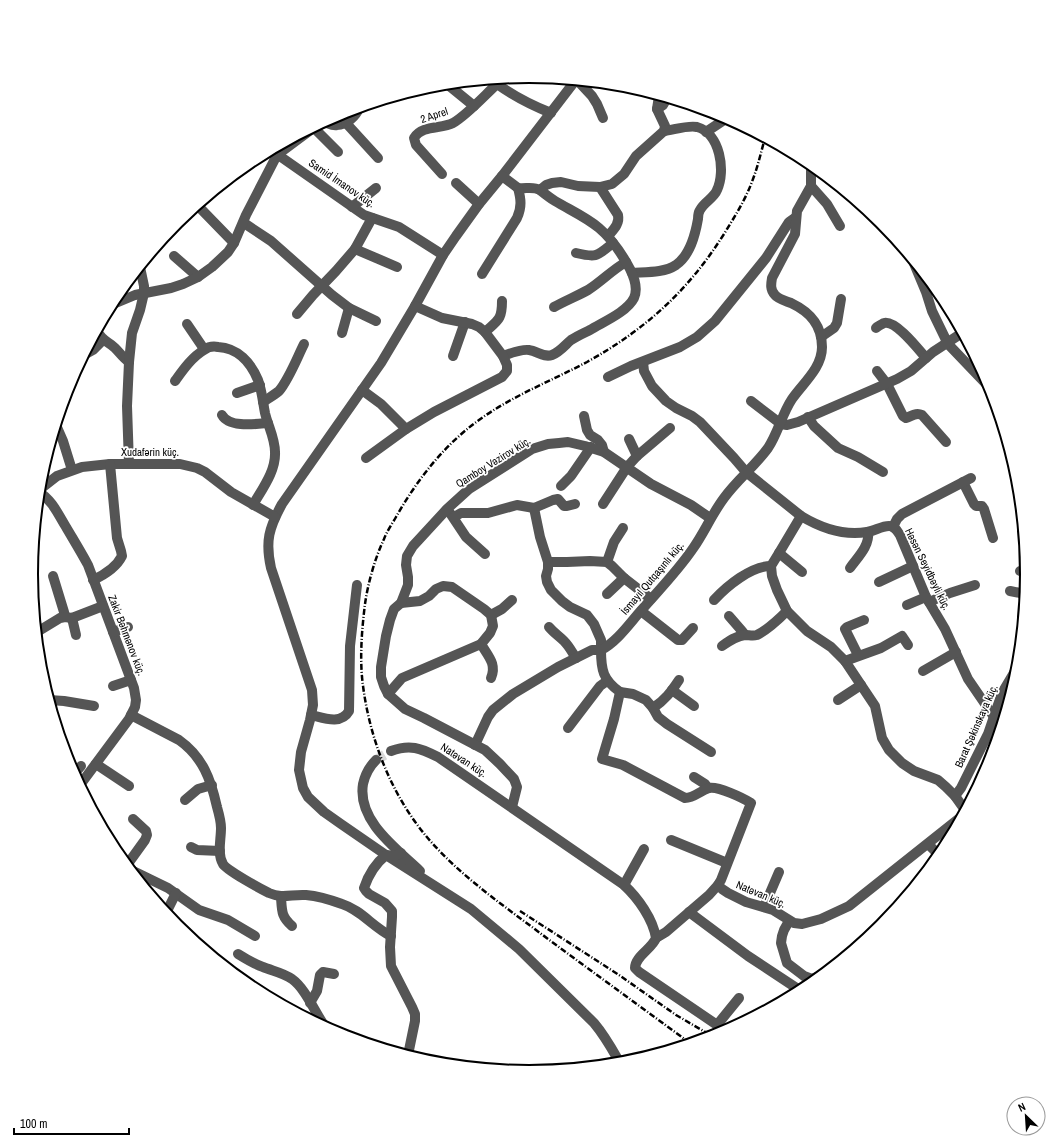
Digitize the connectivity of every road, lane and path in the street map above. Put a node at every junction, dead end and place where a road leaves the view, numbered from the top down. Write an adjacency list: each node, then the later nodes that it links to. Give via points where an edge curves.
1 (495, 84): 8 (street, 2 Aprel)
2 (501, 84): 10 (street, 2 Aprel, via 509,93)
3 (574, 85): 10 (street)
4 (582, 86): 12 (street, via 592,96)
5 (453, 89): 8 (street)
6 (658, 101): 9 (street)
7 (664, 102): 9 (street)
8 (474, 106): 24 (street, 2 Aprel, via 453,123 420,132 414,138 416,145)
9 (657, 109): 17 (street, via 665,126)
10 (551, 113): 25 (street)
11 (354, 115): 14 (street)
12 (603, 118)
13 (721, 122): 18 (street)
14 (346, 123): 15 (street); 22 (street)
15 (331, 125)
16 (319, 131): 19 (street)
17 (664, 131): 18 (street, via 690,126); 30 (street, via 636,156 619,179)
18 (706, 132): 48 (street, via 719,154 722,165 720,178 717,191 698,212 686,256 665,270)
19 (338, 152)
20 (276, 154): 33 (street, Samid İmanov küç.)
21 (272, 156): 37 (street)
22 (378, 158)
23 (811, 172): 27 (street)
24 (442, 174)
25 (502, 176): 29 (street); 32 (street)
26 (456, 183): 32 (street)
27 (811, 186): 35 (street); 38 (street, via 827,204)
28 (376, 188): 33 (street)
29 (518, 188): 31 (street, via 530,187); 49 (street, via 521,202 517,218)
30 (600, 188): 31 (street, via 561,182 546,185); 39 (street, via 619,220)
31 (540, 190): 39 (street, via 598,227)
32 (480, 204): 43 (street)
33 (352, 207): 36 (street, Samid İmanov küç.)
34 (201, 209): 40 (street)
35 (796, 217): 69 (street, via 795,234 772,278 771,289 775,295 802,308 820,331); 79 (street, via 789,222 766,258 706,331 680,347)
36 (372, 218): 41 (street); 43 (street, Samid İmanov küç., via 399,227)
37 (244, 223): 40 (street); 52 (street, via 271,241)
38 (840, 226)
39 (610, 240): 42 (street, via 600,254 589,256); 45 (street)
40 (234, 243): 51 (street, via 223,257)
41 (355, 249): 46 (street); 52 (street)
42 (576, 253)
43 (443, 255): 57 (street)
44 (174, 256): 51 (street)
45 (626, 262): 48 (street); 58 (street, via 588,290)
46 (397, 266)
47 (141, 272): 53 (street)
48 (632, 273): 76 (street, via 636,290 628,305 573,339 558,352 547,356 533,350 521,350)
49 (482, 274)
50 (919, 275): 72 (street, via 934,316)
51 (198, 277): 53 (street, via 171,288)
52 (322, 286): 59 (street); 60 (street)
53 (144, 293): 55 (street); 78 (street, via 132,333)
54 (841, 299): 69 (street, via 837,323)
55 (122, 300)
56 (502, 301): 65 (street, via 500,318)
57 (415, 306): 62 (street, via 442,318); 86 (street)
58 (554, 307)
59 (349, 308): 61 (street); 66 (street)
60 (297, 314)
61 (376, 321)
62 (465, 322): 65 (street); 75 (street)
63 (187, 324): 73 (street)
64 (876, 328): 77 (street, via 889,323 904,332)
65 (485, 332): 76 (street)
66 (342, 333)
67 (100, 336): 70 (street)
68 (958, 336): 72 (street)
69 (821, 337): 94 (street, İsmayıl Qutqaşınlı küç., via 819,361 790,402)
70 (103, 340): 74 (street); 78 (street)
71 (304, 344): 89 (street, via 279,391)
72 (948, 344): 77 (street); 81 (street)
73 (204, 349): 83 (street); 85 (street, via 212,346 233,350 248,363)
74 (92, 350)
75 (453, 356)
76 (503, 356): 96 (street, via 508,365 502,377)
77 (926, 358): 84 (street, via 911,371)
78 (129, 362): 105 (street)
79 (643, 362): 82 (street); 108 (street, Həsən Seyidbəyli küç., via 644,371 652,386 666,401 700,422)
80 (877, 371): 84 (street)
81 (978, 375)
82 (608, 377)
83 (175, 382)
84 (887, 384): 92 (street); 99 (street, via 903,416 906,418 916,414 922,415)
85 (260, 385): 87 (street); 89 (street)
86 (362, 390): 96 (street, via 381,404); 119 (street)
87 (237, 393)
88 (751, 401): 94 (street)
89 (263, 402): 93 (street)
90 (222, 415): 93 (street, via 227,421 236,423)
91 (584, 416): 101 (street, via 587,430 602,445)
92 (808, 417): 94 (street, via 787,425); 109 (street, via 838,448)
93 (268, 423): 115 (street, via 276,452 274,463)
94 (781, 424): 108 (street, İsmayıl Qutqaşınlı küç., via 769,446)
95 (670, 428): 102 (street)
96 (406, 429): 103 (street)
97 (59, 432): 107 (street)
98 (629, 439): 102 (street)
99 (946, 442)
100 (591, 448): 101 (street, Qamboy Vəzirov küç.); 111 (street); 117 (street, Qamboy Vəzirov küç., via 568,442 532,449 469,489)
101 (604, 452): 106 (street, Qamboy Vəzirov küç.)
102 (638, 456): 106 (street)
103 (366, 458)
104 (110, 464): 105 (street, Xudafərin küç.); 107 (street, Xudafərin küç.); 135 (street, via 116,531 122,556 115,566)
105 (129, 464): 115 (street, Xudafərin küç., via 190,465 205,472)
106 (627, 467): 114 (street); 120 (street, Qamboy Vəzirov küç.)
107 (72, 470): 110 (street, Xudafərin küç., via 57,476)
108 (746, 472): 118 (street, Həsən Seyidbəyli küç.); 120 (street, İsmayıl Qutqaşınlı küç.)
109 (883, 472)
110 (46, 485)
111 (561, 486)
112 (44, 496): 135 (street, Zakir Bəhmənov küç., via 60,516 83,555)
113 (575, 504): 116 (street, via 564,506 558,499)
114 (603, 504)
115 (253, 505): 119 (street, Xudafərin küç.)
116 (534, 508): 117 (street, via 517,505 488,513); 127 (street)
117 (450, 513): 126 (street, via 466,537); 146 (street, Qamboy Vəzirov küç., via 413,546 407,556 408,585)
118 (801, 516): 123 (street, Həsən Seyidbəyli küç., via 836,531); 125 (street)
119 (275, 517): 187 (street, via 269,535 268,554 310,684 313,705)
120 (710, 518): 142 (street, İsmayıl Qutqaşınlı küç., via 694,547)
121 (893, 527): 123 (street, Həsən Seyidbəyli küç.); 124 (street, via 902,514 967,480 974,504 984,509); 130 (street, Həsən Seyidbəyli küç., via 900,535)
122 (623, 528): 128 (street, via 614,542)
123 (868, 532): 131 (street, via 869,537 865,546)
124 (993, 538)
125 (779, 553): 129 (street); 132 (street)
126 (485, 554)
127 (548, 562): 128 (street); 165 (street, via 546,576 551,590 570,607 587,615 601,640)
128 (607, 562): 134 (street)
129 (772, 566): 145 (street, via 761,567 746,574 723,590); 150 (street, via 772,576)
130 (913, 566): 136 (street); 143 (street, Həsən Seyidbəyli küç.)
131 (850, 568)
132 (802, 572)
133 (53, 576): 153 (street, via 64,612)
134 (624, 578): 141 (street); 142 (street)
135 (93, 580): 148 (street, Zakir Bəhmənov küç.)
136 (879, 582)
137 (357, 585): 187 (street, via 350,646 349,711 338,720)
138 (975, 585): 143 (street)
139 (1010, 591): 140 (street)
140 (1019, 593)
141 (607, 594)
142 (651, 599): 149 (street, İsmayıl Qutqaşınlı küç.)
143 (928, 599): 147 (street); 166 (street, Həsən Seyidbəyli küç.)
144 (512, 600): 151 (street)
145 (714, 600)
146 (400, 603): 151 (street, via 420,601 436,589 443,586 452,587); 180 (street, Qamboy Vəzirov küç., via 394,609 390,620 381,667 381,677)
147 (907, 605)
148 (103, 606): 153 (street); 159 (street, Zakir Bəhmənov küç.)
149 (641, 611): 157 (street, via 678,640 682,640); 165 (street, İsmayıl Qutqaşınlı küç., via 608,646)
150 (787, 611): 161 (street, via 759,634); 169 (street, via 807,631 832,647)
151 (491, 615): 162 (street, via 493,626)
152 (729, 616): 161 (street)
153 (68, 617): 158 (street, via 53,621); 160 (street)
154 (864, 620): 167 (street, via 845,629)
155 (128, 627): 159 (street)
156 (549, 627): 168 (street, via 564,640)
157 (693, 628)
158 (41, 629)
159 (113, 632): 172 (street, Zakir Bəhmənov küç.)
160 (76, 635)
161 (745, 635): 164 (street, via 732,639)
162 (481, 644): 171 (street, via 493,664 494,672); 180 (street, via 402,678)
163 (908, 645): 167 (street, via 902,636)
164 (722, 646)
165 (601, 650): 168 (street, via 592,650); 174 (street, via 601,665)
166 (956, 652): 170 (street); 189 (street, Həsən Seyidbəyli küç., via 968,679)
167 (858, 656): 169 (street)
168 (576, 658): 192 (street, via 513,694 493,710)
169 (845, 661): 176 (street)
170 (923, 671)
171 (491, 678)
172 (131, 680): 177 (street); 186 (street, Zakir Bəhmənov küç., via 136,700)
173 (679, 680): 178 (street)
174 (607, 681): 179 (street); 191 (street, via 600,686)
175 (1007, 684): 188 (street, Barat Şəkinskaya küç., via 1002,693)
176 (861, 685): 182 (street); 204 (street, via 875,706 882,738 889,750 914,771 938,780)
177 (113, 686)
178 (672, 690): 184 (street); 185 (street)
179 (620, 692): 185 (street, via 646,700); 203 (street, via 602,759 623,765 685,798)
180 (388, 694): 192 (street, Qamboy Vəzirov küç., via 405,709)
181 (55, 700): 183 (street)
182 (838, 700)
183 (94, 706)
184 (694, 706)
185 (653, 708): 194 (street, via 658,717 667,724)
186 (131, 715): 196 (street, Zakir Bəhmənov küç.); 201 (street, via 186,745 204,767)
187 (311, 715): 217 (street, via 300,760 299,770 303,788 324,812)
188 (999, 716)
189 (998, 720)
190 (997, 721): 204 (street, Barat Şəkinskaya küç.)
191 (568, 728)
192 (475, 745): 207 (street, Qamboy Vəzirov küç., via 485,750 514,779 517,788)
193 (391, 752): 207 (street, Natəvan küç., via 406,747 426,750)
194 (712, 752)
195 (376, 760): 216 (street, via 365,776 363,801 371,820)
196 (96, 764): 200 (street, Zakir Bəhmənov küç.); 202 (street)
197 (81, 766): 198 (street)
198 (78, 769)
199 (694, 777): 203 (street)
200 (84, 780)
201 (212, 785): 205 (street, via 198,789); 214 (street, via 221,827)
202 (129, 786)
203 (708, 788): 219 (street, via 716,788 751,803)
204 (955, 796): 206 (street)
205 (185, 800)
206 (962, 805)
207 (512, 807): 222 (street, Natəvan küç.)
208 (133, 819): 218 (street, via 147,835)
209 (951, 824): 211 (street, Natəvan küç.)
210 (671, 840): 219 (street)
211 (928, 844): 215 (street); 230 (street, Natəvan küç., via 849,906 821,919 802,924)
212 (190, 847): 214 (street, via 197,850)
213 (644, 849): 222 (street)
214 (220, 851): 226 (street, via 225,868)
215 (935, 851)
216 (401, 853): 217 (street, via 395,856); 224 (street)
217 (386, 855): 224 (street); 233 (street, via 376,866 364,888 392,911)
218 (130, 860)
219 (727, 863): 223 (street)
220 (779, 872): 227 (street)
221 (140, 875): 225 (street)
222 (624, 885): 234 (street, Natəvan küç., via 638,899)
223 (718, 885): 227 (street, Natəvan küç., via 722,890 746,902); 229 (street)
224 (434, 886): 245 (street, via 471,909 519,949 602,1033)
225 (176, 893): 228 (street); 232 (street, via 199,910 228,920)
226 (281, 897): 231 (street, via 285,920); 233 (street, via 313,896 342,904 359,912)
227 (764, 907): 230 (street, Natəvan küç., via 779,913)
228 (169, 908)
229 (689, 912): 234 (street); 238 (street)
230 (789, 921): 237 (street, via 781,943 788,964)
231 (292, 926)
232 (255, 936)
233 (391, 936): 244 (street, via 391,966 415,1014)
234 (656, 938): 242 (street, via 639,958 635,968)
235 (238, 954): 240 (street, via 292,979)
236 (334, 974): 240 (street, via 324,972 320,975 317,991)
237 (809, 977)
238 (794, 987)
239 (739, 998): 242 (street)
240 (310, 1003): 241 (street)
241 (319, 1018)
242 (717, 1025): 243 (street)
243 (720, 1027)
244 (409, 1050)
245 (617, 1057)

